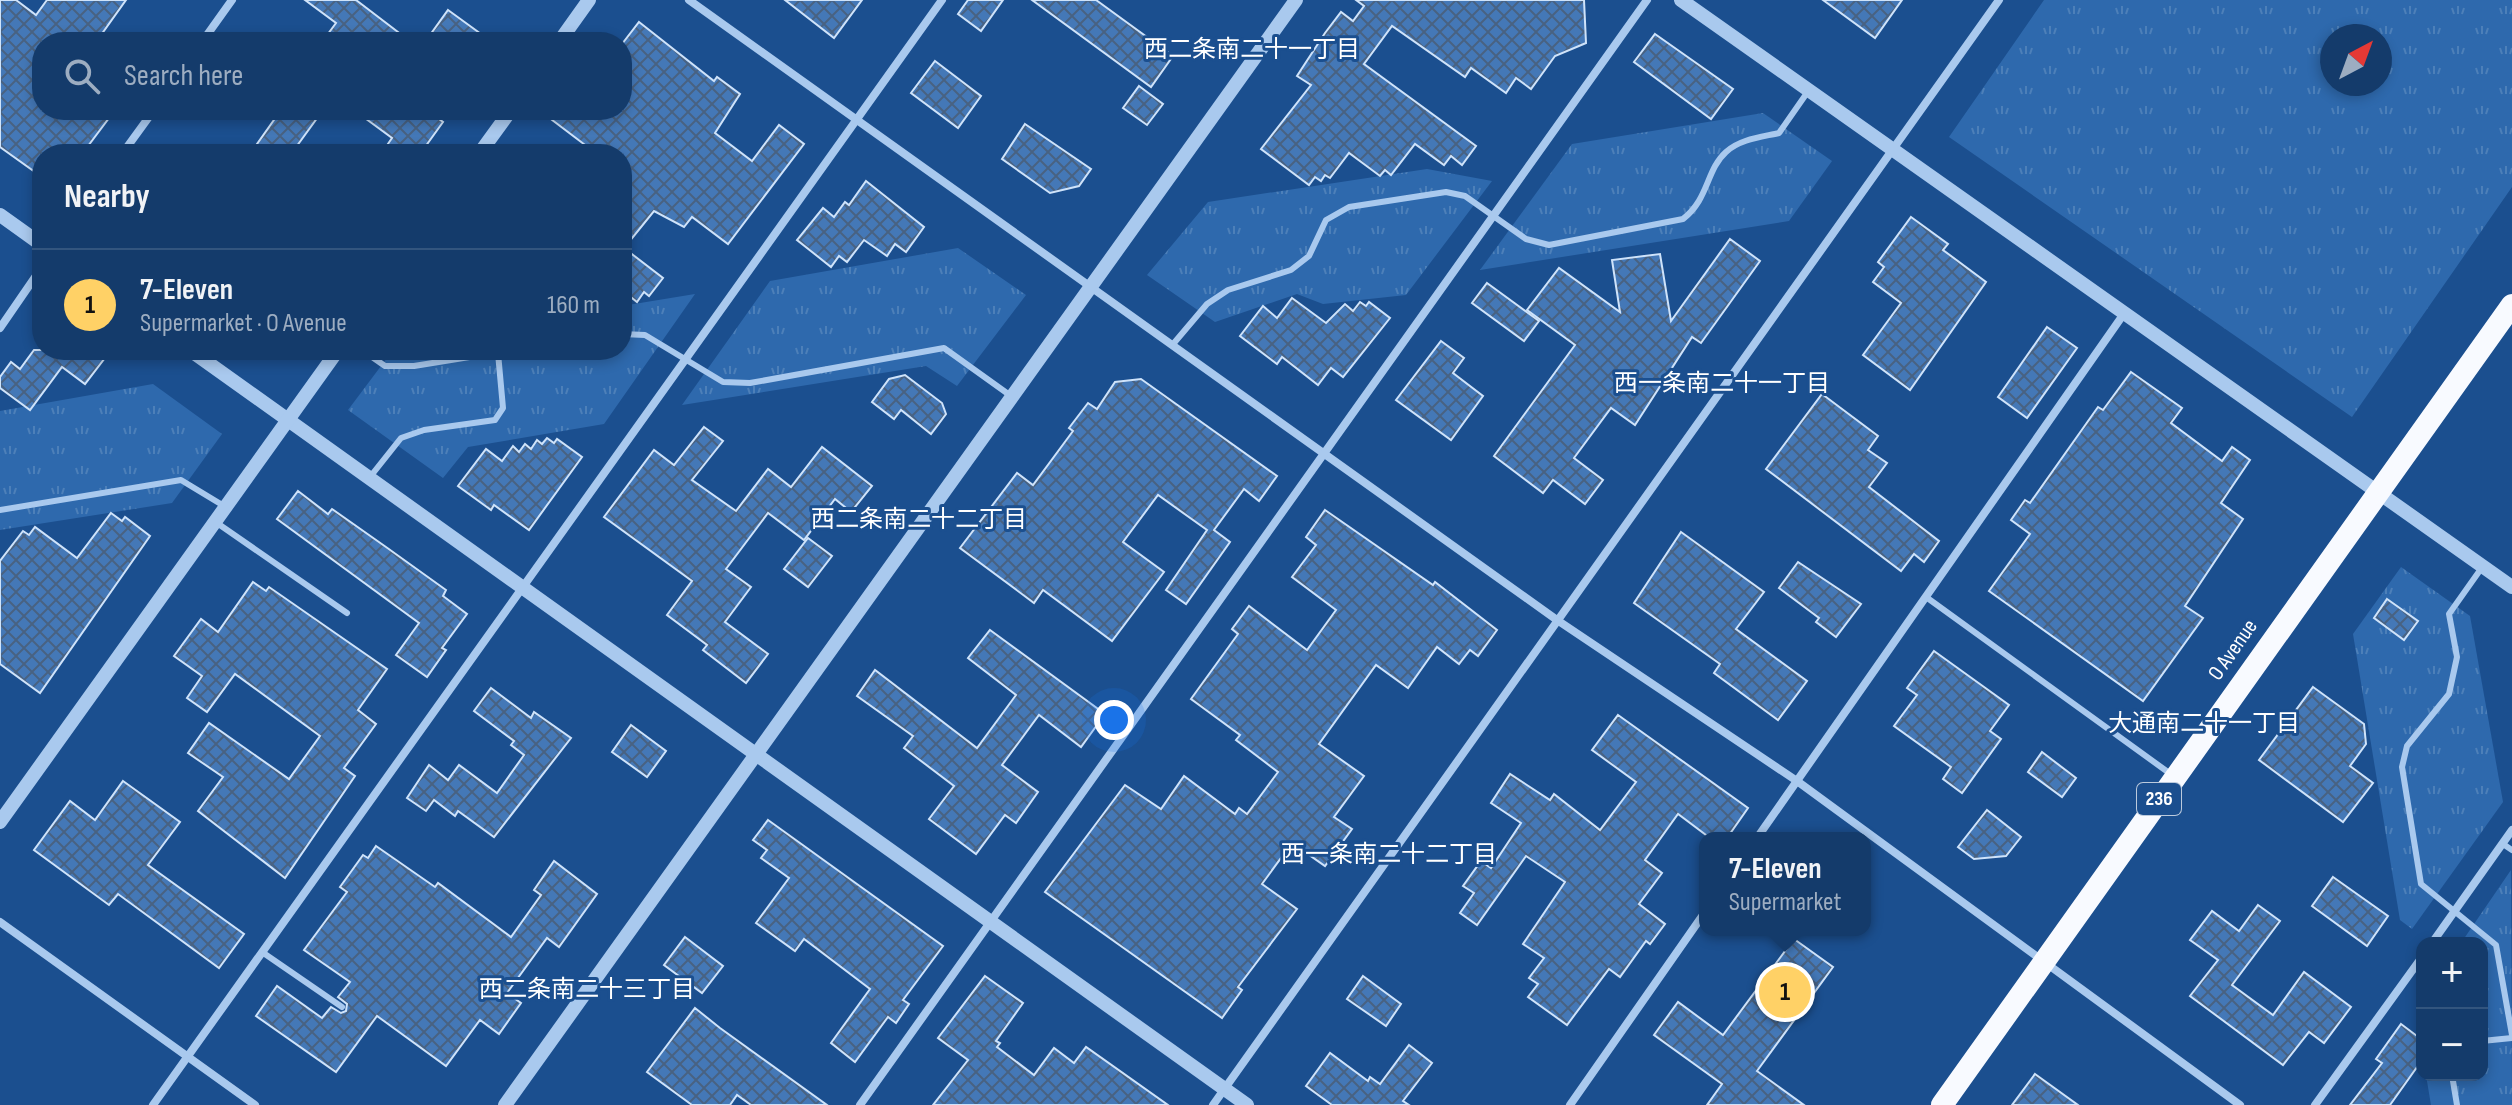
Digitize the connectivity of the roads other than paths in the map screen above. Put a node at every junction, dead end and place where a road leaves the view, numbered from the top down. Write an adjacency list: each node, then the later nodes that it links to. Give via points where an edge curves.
1 (232, 0): 9 (street)
2 (589, 0): 10 (street)
3 (689, 0): 14 (street)
4 (942, 0): 14 (street)
5 (1296, 0): 22 (street)
6 (1647, 0): 19 (street)
7 (1681, 0): 11 (street)
8 (1999, 0): 17 (street)
9 (209, 32)
10 (566, 32)
11 (1809, 90): 17 (street); 19 (lane, via 1779,133 1726,152 1699,207 1683,219 1549,245 1526,239)
12 (147, 120): 15 (street)
13 (504, 120): 16 (street)
14 (856, 121): 22 (street); 28 (street)
15 (129, 144)
16 (486, 144)
17 (1892, 150): 24 (street); 47 (street)
18 (0, 215): 20 (street)
19 (1491, 215): 27 (lane, via 1465,196 1446,192 1349,207 1326,220 1309,256 1291,270 1228,290 1207,304); 36 (street)
20 (32, 238)
21 (32, 282): 25 (street)
22 (1090, 286): 27 (street); 34 (street)
23 (2512, 305): 38 (highway, O Avenue / 236)
24 (2123, 315): 38 (street); 45 (street)
25 (0, 328)
26 (632, 334): 28 (lane, via 645,335)
27 (1174, 343): 36 (street)
28 (684, 358): 34 (lane, via 723,382 750,383 944,348); 43 (street)
29 (204, 360): 35 (street)
30 (330, 360): 35 (street)
31 (376, 360): 32 (lane, via 385,366)
32 (453, 360)
33 (499, 360): 37 (lane, via 503,408 495,420 401,438)
34 (1011, 396): 48 (street)
35 (287, 418): 37 (street); 39 (street)
36 (1325, 451): 47 (street); 61 (street)
37 (370, 477): 43 (street)
38 (2377, 494): 42 (street); 49 (highway, O Avenue / 236)
39 (224, 506): 40 (lane, via 181,480); 41 (street)
40 (0, 510)
41 (214, 521): 46 (lane); 51 (street)
42 (2483, 566): 44 (street); 58 (lane, via 2449,614 2457,657 2449,694 2407,746 2402,767 2421,884)
43 (521, 587): 48 (street); 63 (street)
44 (2512, 587)
45 (1926, 597): 49 (lane); 50 (street)
46 (347, 613)
47 (1557, 620): 50 (street); 71 (street)
48 (759, 755): 61 (street); 74 (street)
49 (2175, 777): 64 (highway, O Avenue / 236)
50 (1797, 781): 53 (street); 54 (street)
51 (0, 822)
52 (2512, 830): 56 (street)
53 (1761, 832)
54 (1866, 832)
55 (1871, 835): 64 (street)
56 (2503, 844): 57 (lane); 58 (street)
57 (2512, 850)
58 (2454, 913): 62 (street); 67 (lane, via 2496,945)
59 (1699, 921): 78 (street)
60 (0, 922): 69 (street)
61 (991, 922): 71 (street); 75 (street)
62 (2436, 937)
63 (262, 952): 66 (lane); 69 (street)
64 (2043, 962): 79 (highway, O Avenue / 236); 80 (street)
65 (2416, 965): 81 (street)
66 (342, 1007)
67 (2512, 1037): 68 (lane)
68 (2488, 1040)
69 (188, 1056): 72 (street); 73 (street)
70 (2453, 1081): 82 (lane)
71 (1224, 1089): 76 (street); 77 (street)
72 (153, 1105)
73 (255, 1105)
74 (505, 1105)
75 (860, 1105)
76 (1213, 1105)
77 (1247, 1105)
78 (1570, 1105)
79 (1942, 1105)
80 (2240, 1105)
81 (2315, 1105)
82 (2457, 1105)

